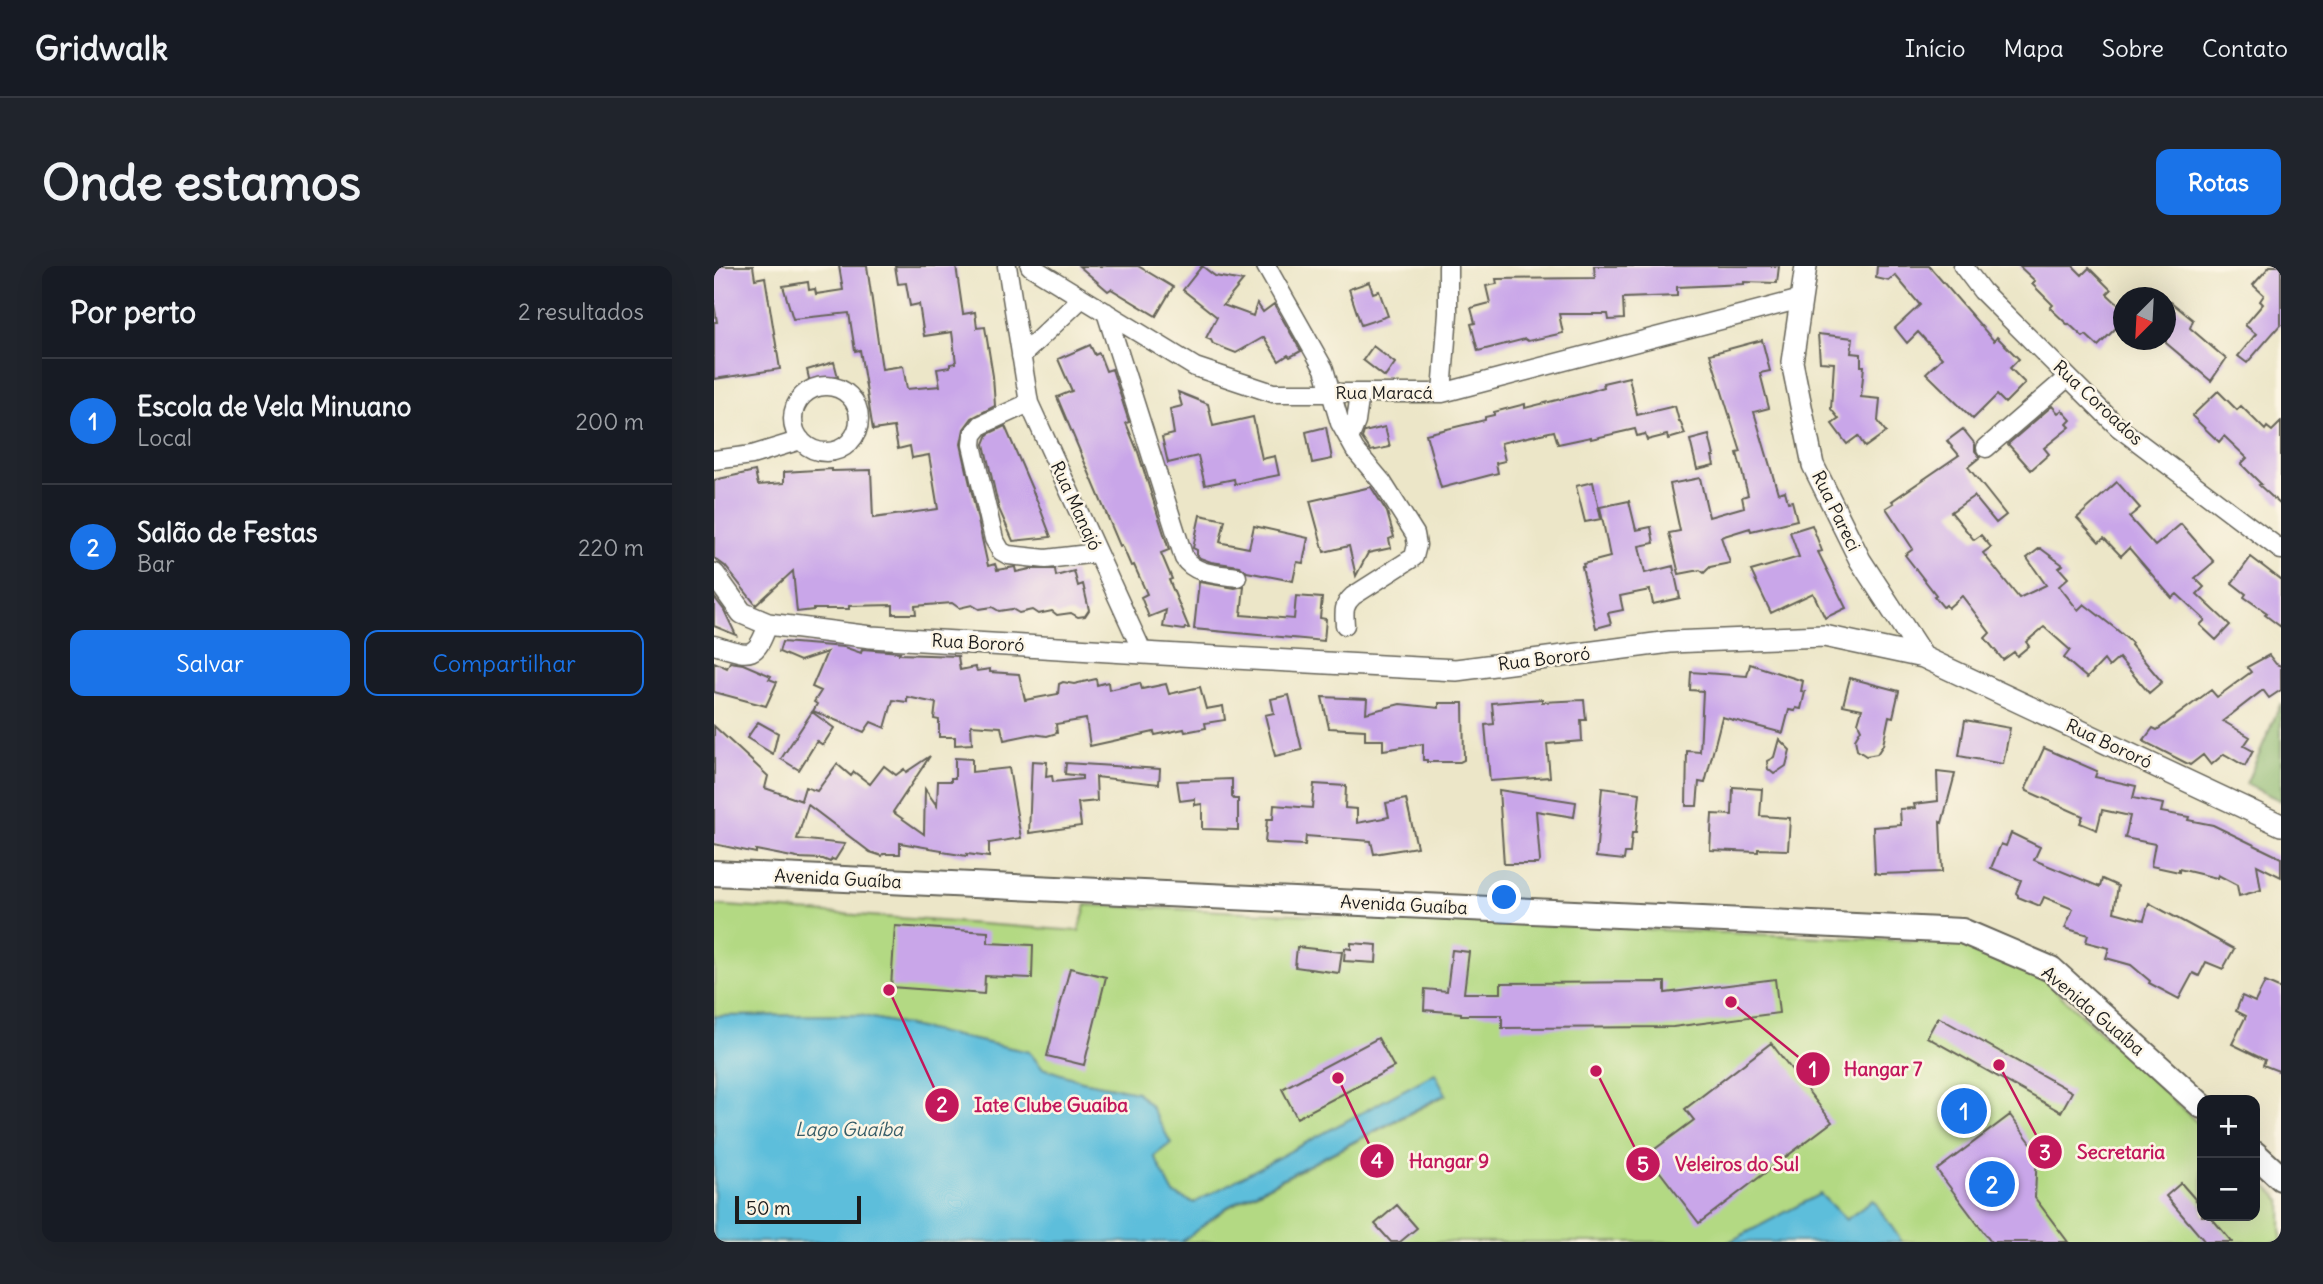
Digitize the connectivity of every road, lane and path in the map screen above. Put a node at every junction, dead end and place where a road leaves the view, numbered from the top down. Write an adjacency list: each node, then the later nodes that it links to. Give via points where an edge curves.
1 (1007, 266): 10 (street, Rua Manajó)
2 (1030, 266): 7 (street, Rua Maracá)
3 (1266, 266): 12 (street, via 1324,369)
4 (1448, 266): 14 (street)
5 (1806, 266): 8 (street, Rua Pareci)
6 (1963, 266): 11 (street, Rua Coroados)
7 (1082, 298): 9 (street, Rua Maracá); 10 (street)
8 (1801, 299): 14 (street, Rua Maracá); 28 (street, Rua Pareci, via 1792,362 1813,465 1860,560)
9 (1106, 312): 12 (street, Rua Maracá, via 1195,367 1273,393); 23 (street, via 1184,558 1197,571)
10 (1021, 356): 15 (street, Rua Manajó)
11 (2068, 377): 18 (street); 20 (street, Rua Coroados, via 2118,427)
12 (1331, 393): 13 (street, Rua Maracá); 16 (street)
13 (1360, 393): 14 (street, Rua Maracá); 16 (street)
14 (1442, 393)
15 (1029, 403): 21 (street, Rua Manajó); 21 (street, via 981,425 973,435 993,538 1008,555 1046,559)
16 (1349, 439): 25 (street, via 1382,482 1415,534 1417,545 1414,557 1347,601)
17 (801, 440): 19 (street)
18 (1986, 448)
19 (714, 460)
20 (2281, 550)
21 (1097, 553): 27 (street, Rua Manajó)
22 (714, 574): 24 (street, via 742,613)
23 (1237, 577)
24 (768, 624): 26 (street, via 761,646 753,652 744,654); 27 (street, Rua Bororó, via 871,637)
25 (1345, 625)
26 (714, 645)
27 (1143, 653): 28 (street, Rua Bororó, via 1456,670 1670,642 1824,636)
28 (1923, 657): 29 (street, Rua Bororó)
29 (2281, 825)
30 (714, 873): 31 (main road, Avenida Guaíba, via 1962,932 2050,969)
31 (2197, 1101)
32 (2259, 1158): 33 (main road)
33 (2281, 1178)

